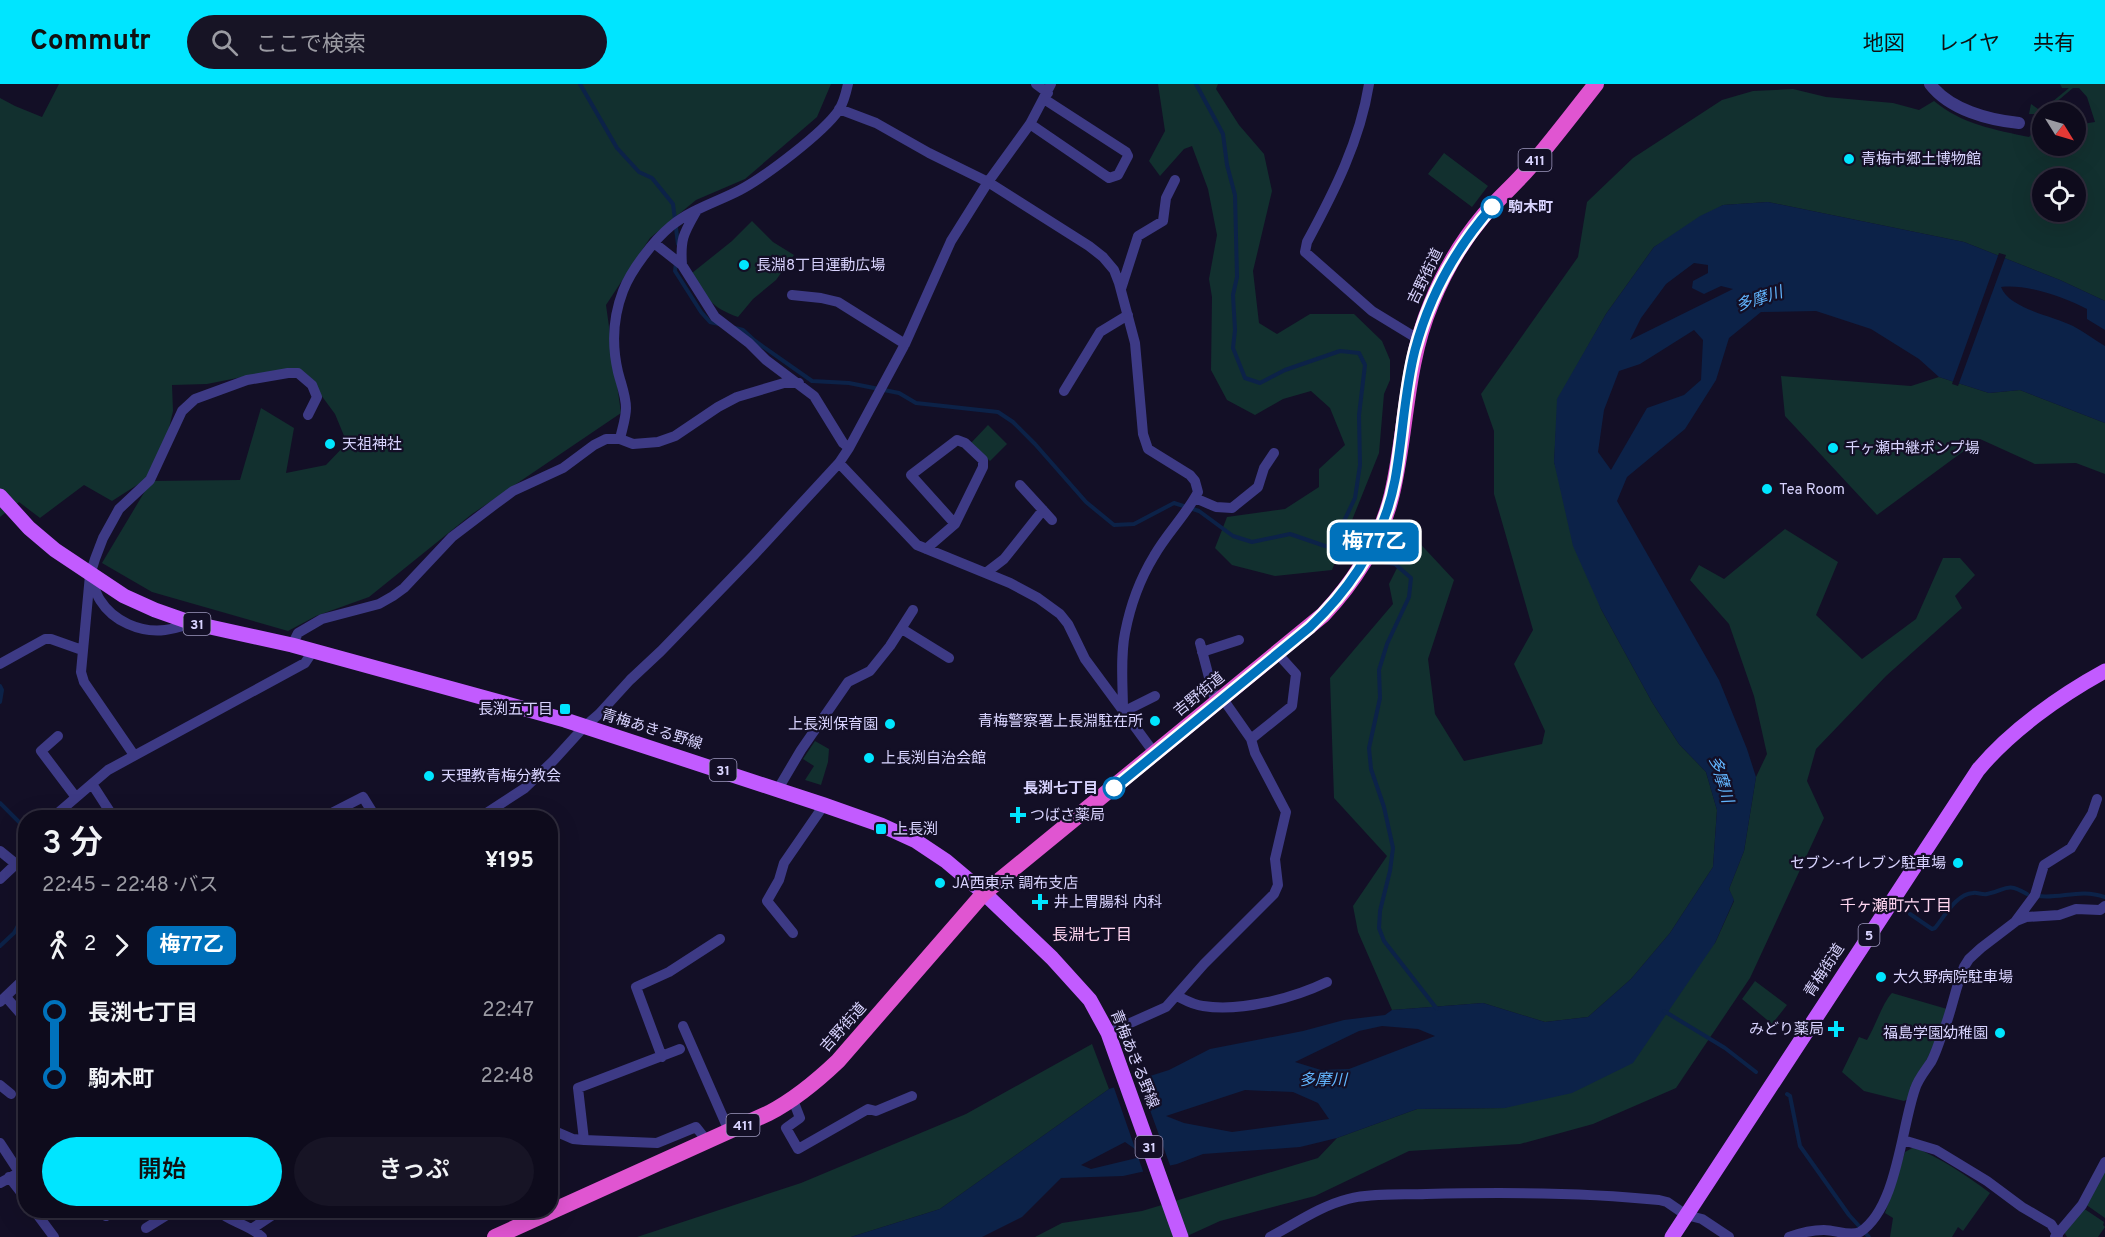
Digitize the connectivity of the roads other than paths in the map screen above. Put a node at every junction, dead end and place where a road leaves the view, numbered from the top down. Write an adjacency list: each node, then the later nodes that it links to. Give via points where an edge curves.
1 (848, 84): 7 (street)
2 (1036, 84): 6 (street)
3 (1369, 84): 18 (street, via 1345,167 1306,242 1305,252 1372,311)
4 (1596, 84): 18 (highway, 吉野街道 / 411, via 1470,234 1438,287)
5 (1930, 84): 8 (street, via 1944,98 1981,116)
6 (1048, 92): 9 (street); 9 (street, via 1126,152 1128,156 1119,175 1109,178)
7 (839, 109): 11 (street, via 876,123); 12 (street, via 812,137 759,178)
8 (2019, 123)
9 (1030, 124): 11 (street)
10 (1175, 180): 15 (street, via 1166,198 1163,221 1137,236)
11 (988, 182): 15 (street, via 1103,257 1114,270); 19 (street, via 951,241)
12 (697, 210): 13 (street, via 672,225); 14 (street, via 681,246)
13 (654, 243): 14 (street); 23 (street, via 628,281 617,314 615,350 626,405)
14 (681, 265): 20 (street, via 716,318)
15 (1120, 289): 17 (street)
16 (792, 295): 19 (street, via 838,302)
17 (1128, 315): 21 (street, via 1100,332); 29 (street, via 1148,449 1195,481 1198,492)
18 (1418, 339): 43 (highway, 吉野街道 / 411, via 1395,479 1378,535 1357,573 1323,615)
19 (905, 344): 24 (street)
20 (799, 383): 23 (street, via 784,383 737,397 675,436 658,442 633,444); 24 (street, via 814,396)
21 (1064, 391)
22 (308, 415): 35 (street, via 317,397 312,385 298,373 247,380 195,399 182,411 150,480 119,510 103,538)
23 (620, 439): 40 (street, via 606,439 550,475 513,491 452,537 393,596 379,604 314,622 298,633)
24 (849, 448): 26 (street)
25 (1274, 453): 29 (street, via 1258,487 1232,508)
26 (839, 463): 33 (street, via 917,545); 50 (street)
27 (1020, 485): 30 (street)
28 (0, 496): 35 (main road, 青梅あきる野線 / 31, via 29,528)
29 (1192, 502): 49 (street, via 1154,556 1132,608 1124,635)
30 (1043, 510): 31 (street); 34 (street, via 1004,559)
31 (1052, 520)
32 (955, 524): 32 (street, via 983,467 983,460 965,443 957,441 911,475); 33 (street)
33 (926, 549): 34 (street)
34 (987, 572): 49 (street, via 1060,614 1085,659)
35 (90, 575): 37 (main road, 青梅あきる野線 / 31, via 124,596); 37 (street, via 99,599 126,624 145,630 166,630); 41 (street)
36 (913, 610): 38 (street)
37 (192, 623): 40 (main road, 青梅あきる野線 / 31)
38 (902, 629): 44 (street); 56 (street, via 870,671 848,682)
39 (1239, 640): 48 (street, via 1201,647)
40 (292, 645): 42 (main road, 青梅あきる野線 / 31)
41 (82, 650): 45 (street, via 45,639); 53 (street, via 84,682)
42 (313, 651): 50 (main road, 青梅あきる野線 / 31); 53 (street, via 305,663)
43 (1277, 653): 48 (highway, 吉野街道 / 411); 52 (street, via 1296,674 1292,706)
44 (949, 658)
45 (0, 664)
46 (2105, 671): 96 (main road, 青梅街道 / 5, via 2024,725 1978,770)
47 (1155, 696): 49 (street)
48 (1219, 702): 52 (street); 54 (highway, 吉野街道 / 411)
49 (1123, 711): 54 (street)
50 (584, 727): 56 (main road, 青梅あきる野線 / 31); 64 (street, via 525,788)
51 (58, 736): 57 (street, via 41,751)
52 (1251, 739): 76 (street, via 1286,812 1275,859 1278,885 1274,894)
53 (134, 754): 55 (street)
54 (1155, 754): 69 (highway, 吉野街道 / 411)
55 (92, 784): 57 (street); 61 (street)
56 (778, 789): 59 (main road, 青梅あきる野線 / 31)
57 (75, 796): 60 (street)
58 (2097, 798): 71 (street, via 2071,848 2044,865 2035,895)
59 (824, 805): 69 (main road, 青梅あきる野線 / 31, via 916,841); 72 (street, via 784,863 767,901)
60 (60, 810)
61 (109, 810)
62 (338, 810): 63 (street, via 363,797)
63 (371, 810)
64 (491, 810)
65 (0, 851): 66 (street)
66 (18, 862)
67 (18, 866): 68 (street)
68 (0, 879)
69 (984, 893): 80 (main road, 青梅あきる野線 / 31, via 1074,981); 86 (highway, 吉野街道 / 411, via 838,1061)
70 (2105, 906): 71 (street, via 2100,910 2084,908 2059,915 2026,916)
71 (2015, 922): 90 (street, via 1964,967 1945,1029 1910,1104)
72 (793, 933)
73 (720, 939): 82 (street, via 669,972 636,987)
74 (1327, 982): 76 (street, via 1306,992 1256,1004 1203,1006)
75 (18, 985): 77 (street)
76 (1176, 996): 80 (street, via 1166,1007)
77 (3, 999): 78 (street)
78 (18, 1013)
79 (682, 1026): 87 (street)
80 (1108, 1033): 108 (main road, 青梅あきる野線 / 31)
81 (680, 1049): 82 (street)
82 (662, 1057): 89 (street, via 578,1088)
83 (3, 1082): 84 (street)
84 (11, 1094)
85 (912, 1096): 86 (street, via 876,1112 868,1109 798,1149 786,1128 800,1118)
86 (793, 1100): 87 (highway, 吉野街道 / 411)
87 (729, 1131): 91 (highway, 吉野街道 / 411)
88 (558, 1132): 89 (street)
89 (584, 1140): 91 (street, via 657,1143 696,1127)
90 (1903, 1140): 104 (street, via 1936,1150 1987,1181 2052,1224); 112 (street, via 1892,1178 1872,1222 1851,1234 1825,1230)
91 (707, 1141): 95 (highway, 吉野街道 / 411)
92 (0, 1143): 94 (street)
93 (2105, 1162): 104 (street, via 2082,1204)
94 (13, 1175)
95 (558, 1208)
96 (1686, 1215): 109 (street, via 1663,1201 1624,1197 1388,1196 1348,1199); 110 (main road, 青梅街道 / 5); 111 (street, via 1702,1219)
97 (40, 1218): 105 (street)
98 (163, 1218): 102 (street)
99 (228, 1218): 103 (street)
100 (268, 1218): 103 (street)
101 (537, 1218): 107 (highway, 吉野街道 / 411)
102 (147, 1228)
103 (253, 1228): 106 (street)
104 (2057, 1236)
105 (54, 1237)
106 (262, 1237)
107 (495, 1237)
108 (1181, 1237)
109 (1270, 1237)
110 (1672, 1237)
111 (1730, 1237)
112 (1789, 1237)

